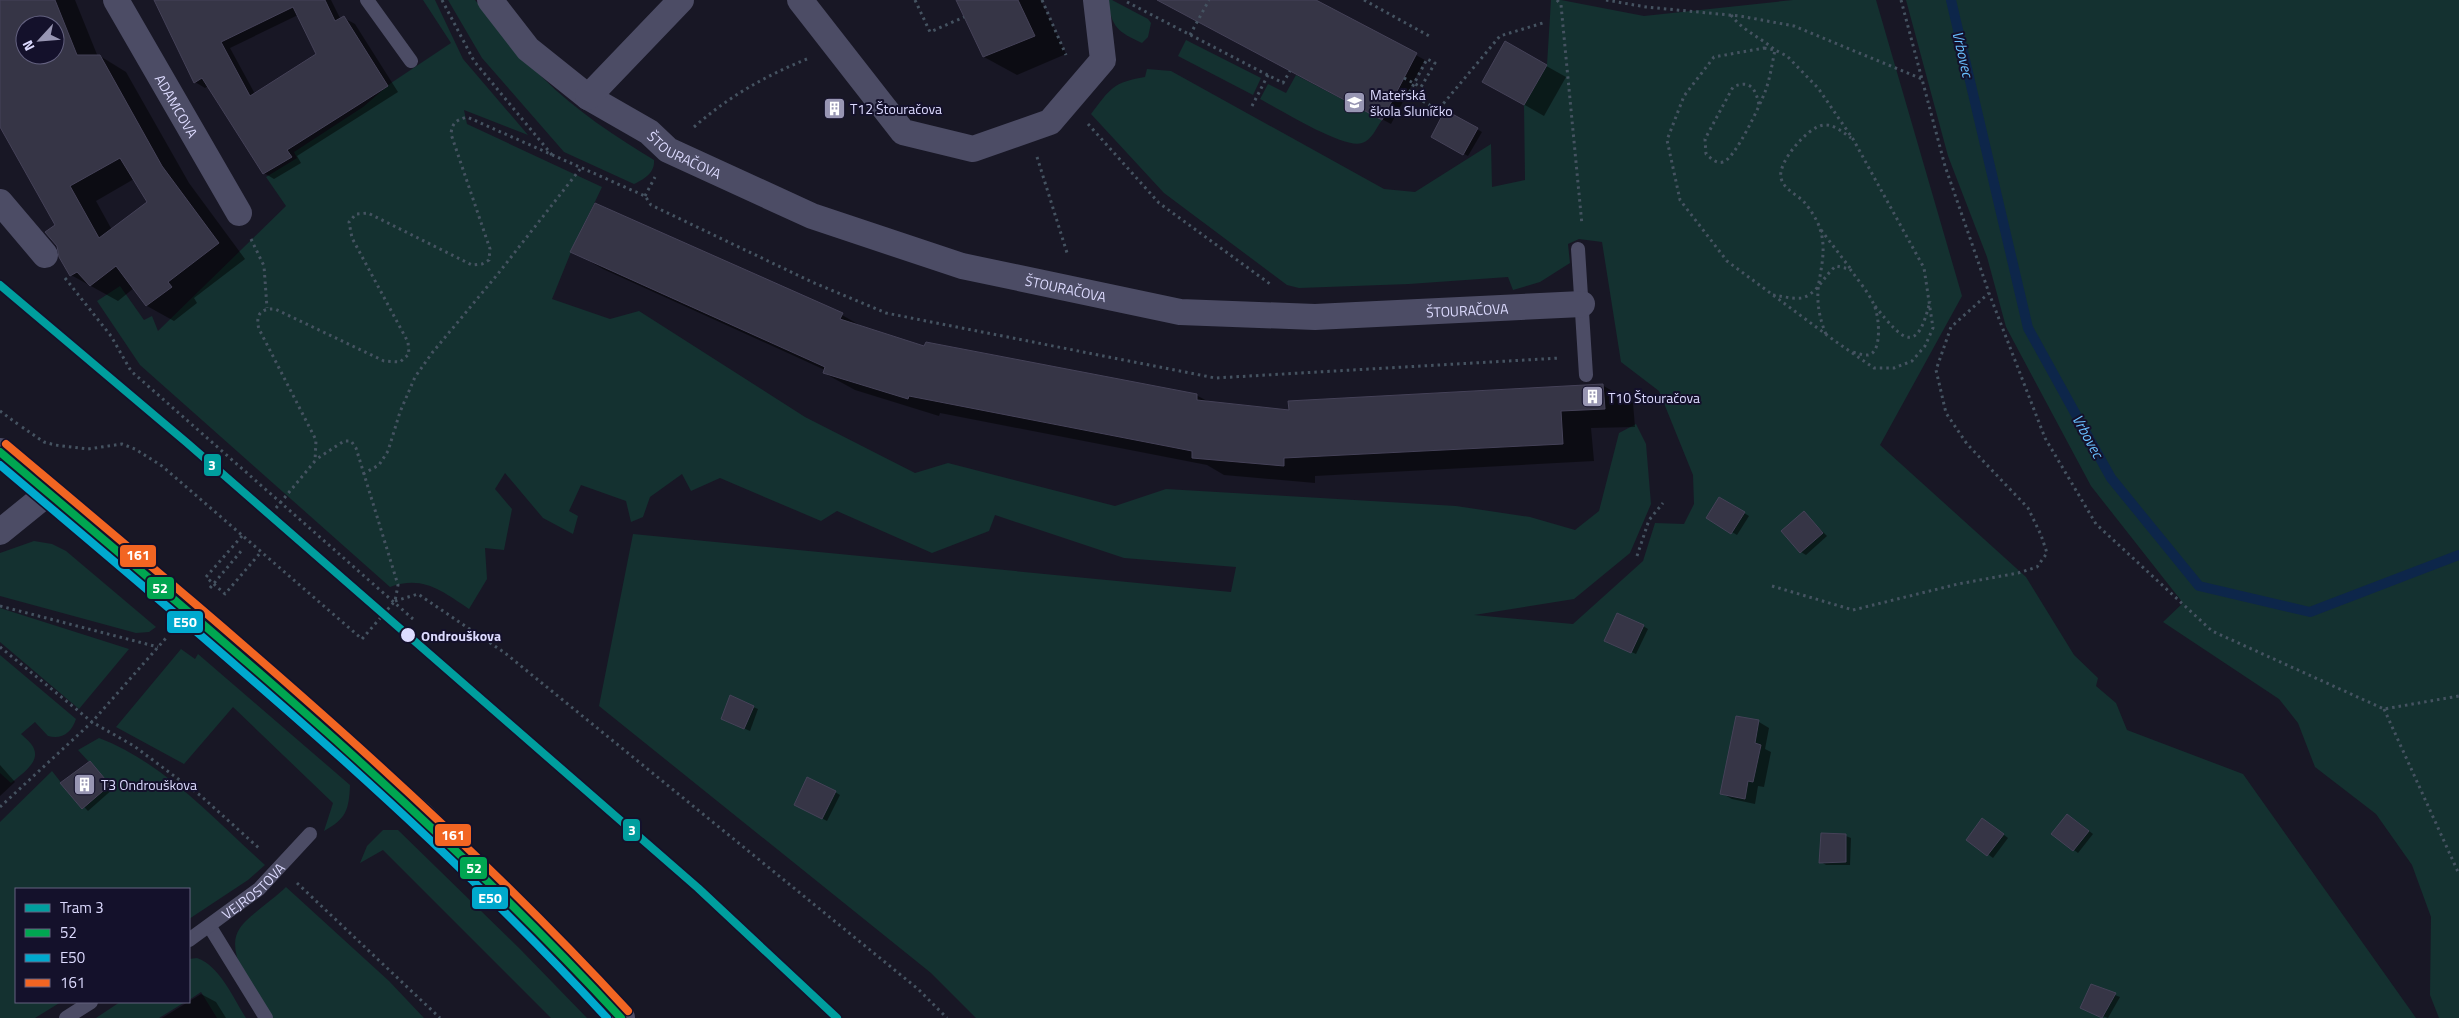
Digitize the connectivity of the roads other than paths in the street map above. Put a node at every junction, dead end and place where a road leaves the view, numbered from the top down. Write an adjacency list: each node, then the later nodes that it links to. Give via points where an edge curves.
1 (116, 0): 10 (street, ADAMCOVA)
2 (368, 0): 7 (lane)
3 (490, 0): 8 (street, ŠTOURAČOVA, via 528,49)
4 (681, 0): 8 (street)
5 (800, 0): 6 (street, via 903,132 973,150 1050,122 1104,60)
6 (1096, 0)
7 (411, 61)
8 (588, 97): 13 (street, ŠTOURAČOVA, via 649,132 668,150 812,216 962,266 1180,312 1315,317)
9 (0, 202): 12 (street)
10 (239, 213)
11 (1578, 249): 13 (lane)
12 (45, 255)
13 (1582, 304): 14 (lane)
14 (1586, 375)
15 (0, 452): 16 (street)
16 (48, 493): 17 (street); 24 (street, via 419,814)
17 (0, 532)
18 (310, 834): 19 (lane, VEJROSTOVA, via 259,889)
19 (210, 927): 20 (lane, VEJROSTOVA); 23 (lane)
20 (190, 939)
21 (89, 1003): 22 (lane)
22 (66, 1018)
23 (266, 1018)
24 (621, 1018)

